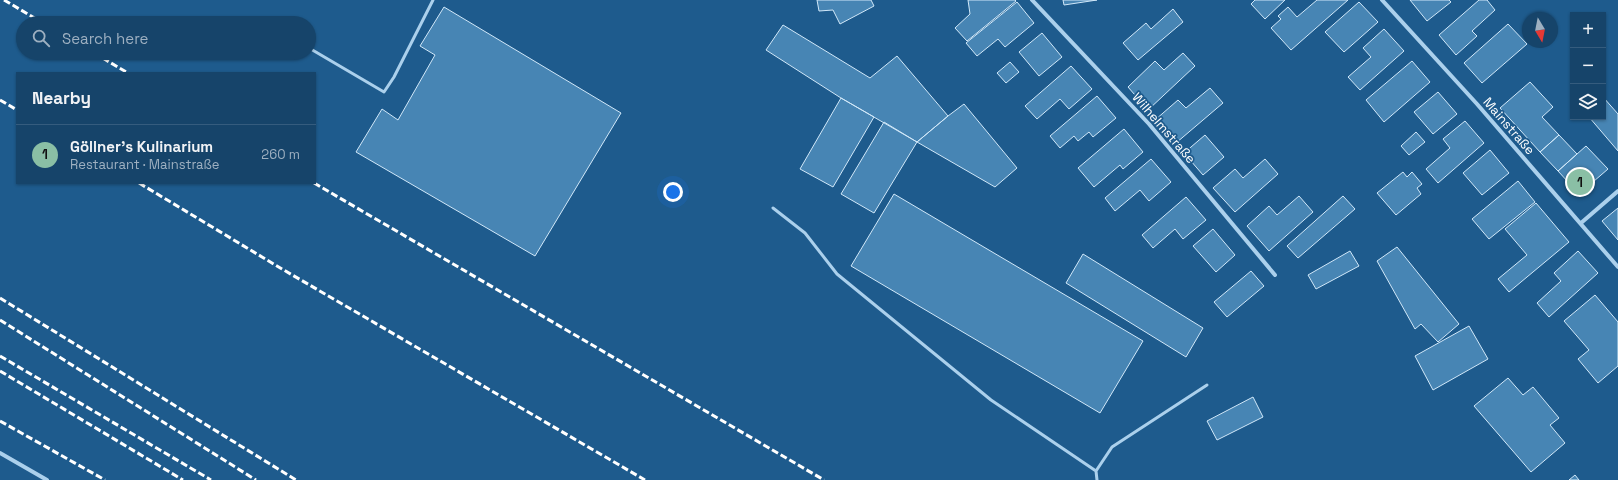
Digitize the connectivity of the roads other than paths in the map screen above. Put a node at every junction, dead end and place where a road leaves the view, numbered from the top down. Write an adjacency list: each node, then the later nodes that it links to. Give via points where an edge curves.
1 (434, 0): 4 (lane, via 384,92)
2 (1032, 0): 9 (street, Wilhelmstraße, via 1149,124)
3 (1382, 0): 7 (street, Mainstraße)
4 (316, 52)
5 (1618, 191): 7 (street)
6 (773, 208): 12 (lane, via 805,233 837,274 991,400)
7 (1581, 223): 8 (street, Mainstraße)
8 (1618, 267)
9 (1275, 275)
10 (1207, 385): 12 (lane, via 1112,447)
11 (0, 454): 13 (street)
12 (1096, 471): 14 (lane)
13 (47, 480)
14 (1097, 480)

